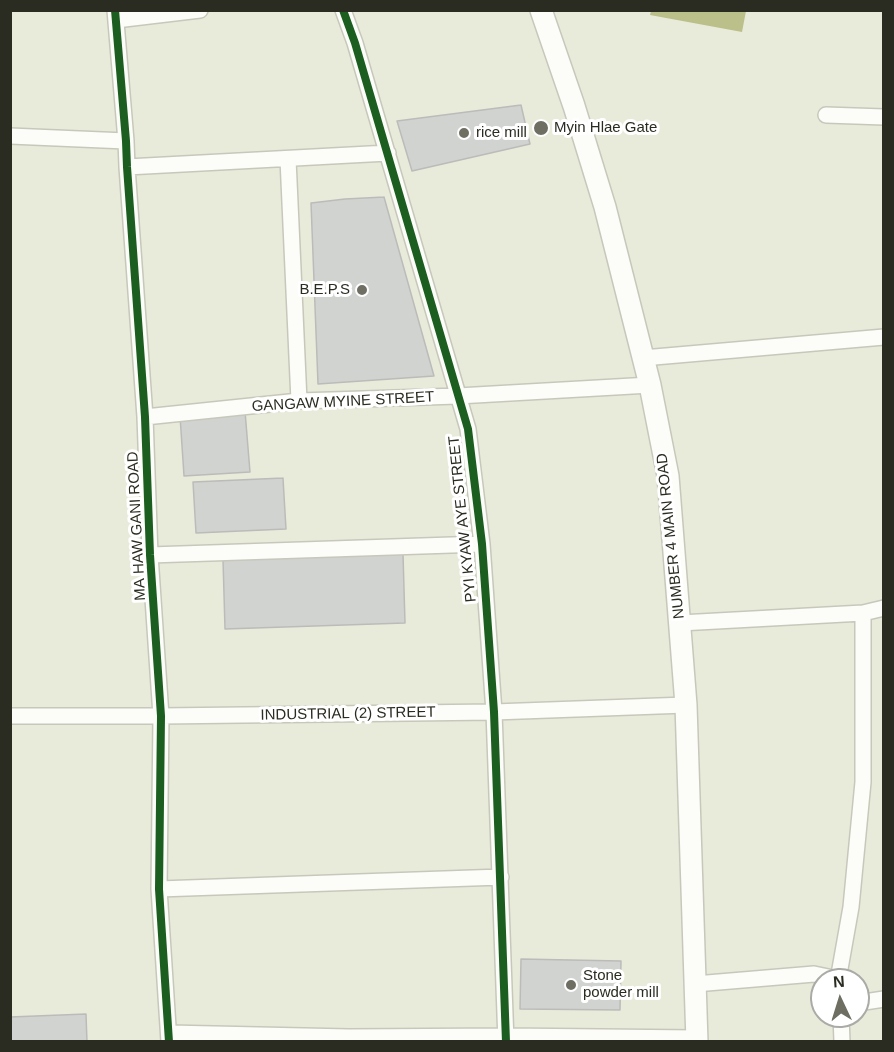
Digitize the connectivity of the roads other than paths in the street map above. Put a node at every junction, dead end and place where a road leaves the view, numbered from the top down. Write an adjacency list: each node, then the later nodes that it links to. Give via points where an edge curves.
1 (200, 10): 4 (street)
2 (343, 10): 9 (street, PYI KYAW AYE STREET)
3 (541, 10): 13 (main road, NUMBER 4 MAIN ROAD, via 605,207)
4 (115, 15): 8 (street, MA HAW GANI ROAD)
5 (826, 115): 6 (street)
6 (884, 117)
7 (10, 136): 8 (street)
8 (126, 141): 11 (street, MA HAW GANI ROAD)
9 (388, 153): 10 (street); 15 (street, PYI KYAW AYE STREET)
10 (288, 159): 11 (street); 16 (street)
11 (127, 167): 17 (street, MA HAW GANI ROAD)
12 (884, 337): 13 (street)
13 (643, 358): 14 (main road, NUMBER 4 MAIN ROAD)
14 (650, 385): 15 (street, GANGAW MYINE STREET); 22 (main road, NUMBER 4 MAIN ROAD, via 668,476)
15 (458, 396): 16 (street, GANGAW MYINE STREET); 18 (street, PYI KYAW AYE STREET, via 468,429)
16 (299, 401): 17 (street, GANGAW MYINE STREET)
17 (145, 417): 19 (street, MA HAW GANI ROAD)
18 (482, 544): 19 (street); 24 (street, PYI KYAW AYE STREET)
19 (150, 555): 26 (street, MA HAW GANI ROAD)
20 (884, 608): 21 (street)
21 (863, 613): 22 (street); 29 (street, via 863,782 851,907)
22 (680, 623): 23 (main road, NUMBER 4 MAIN ROAD)
23 (686, 705): 24 (street, INDUSTRIAL (2) STREET); 31 (main road, NUMBER 4 MAIN ROAD)
24 (494, 712): 26 (street, INDUSTRIAL (2) STREET); 27 (street, PYI KYAW AYE STREET)
25 (10, 716): 26 (street, INDUSTRIAL (2) STREET)
26 (161, 716): 28 (street, MA HAW GANI ROAD)
27 (501, 878): 28 (street); 34 (street, PYI KYAW AYE STREET)
28 (159, 889): 32 (street, MA HAW GANI ROAD)
29 (840, 968)
30 (810, 974): 31 (street)
31 (695, 984): 35 (main road, NUMBER 4 MAIN ROAD)
32 (169, 1037): 33 (street)
33 (349, 1039): 34 (street)
34 (506, 1039): 35 (street)
35 (697, 1040)

